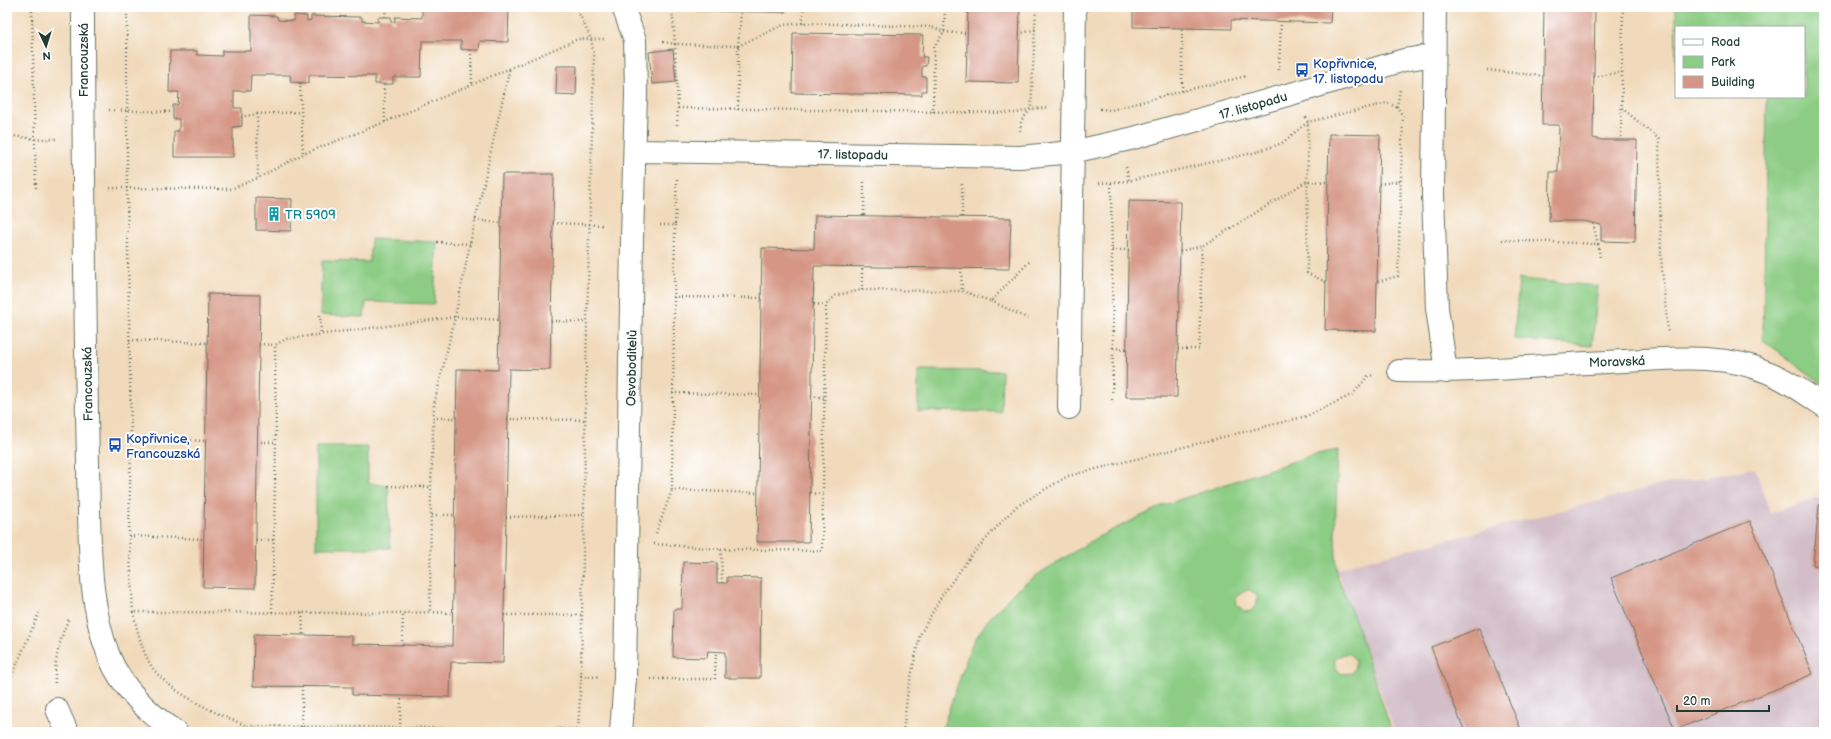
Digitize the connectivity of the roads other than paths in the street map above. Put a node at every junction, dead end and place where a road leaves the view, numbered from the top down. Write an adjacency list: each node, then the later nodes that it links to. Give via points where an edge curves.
1 (83, 7): 14 (street, Francouzská, via 90,562 98,619 110,658 125,683 154,716)
2 (623, 7): 6 (street, Osvoboditelů, via 635,40)
3 (1075, 7): 7 (street)
4 (1435, 7): 5 (street)
5 (1434, 55): 7 (street, 17. listopadu, via 1404,60 1130,140); 9 (street, via 1434,237 1438,308)
6 (635, 151): 7 (street, 17. listopadu, via 1020,157); 15 (street, Osvoboditelů, via 625,678)
7 (1072, 152): 11 (street)
8 (1399, 370): 9 (street, Moravská)
9 (1446, 372): 10 (street, Moravská, via 1670,359 1714,360 1767,371)
10 (1824, 406)
11 (1069, 408)
12 (57, 709): 13 (street)
13 (67, 732)
14 (176, 732)
15 (621, 732)

